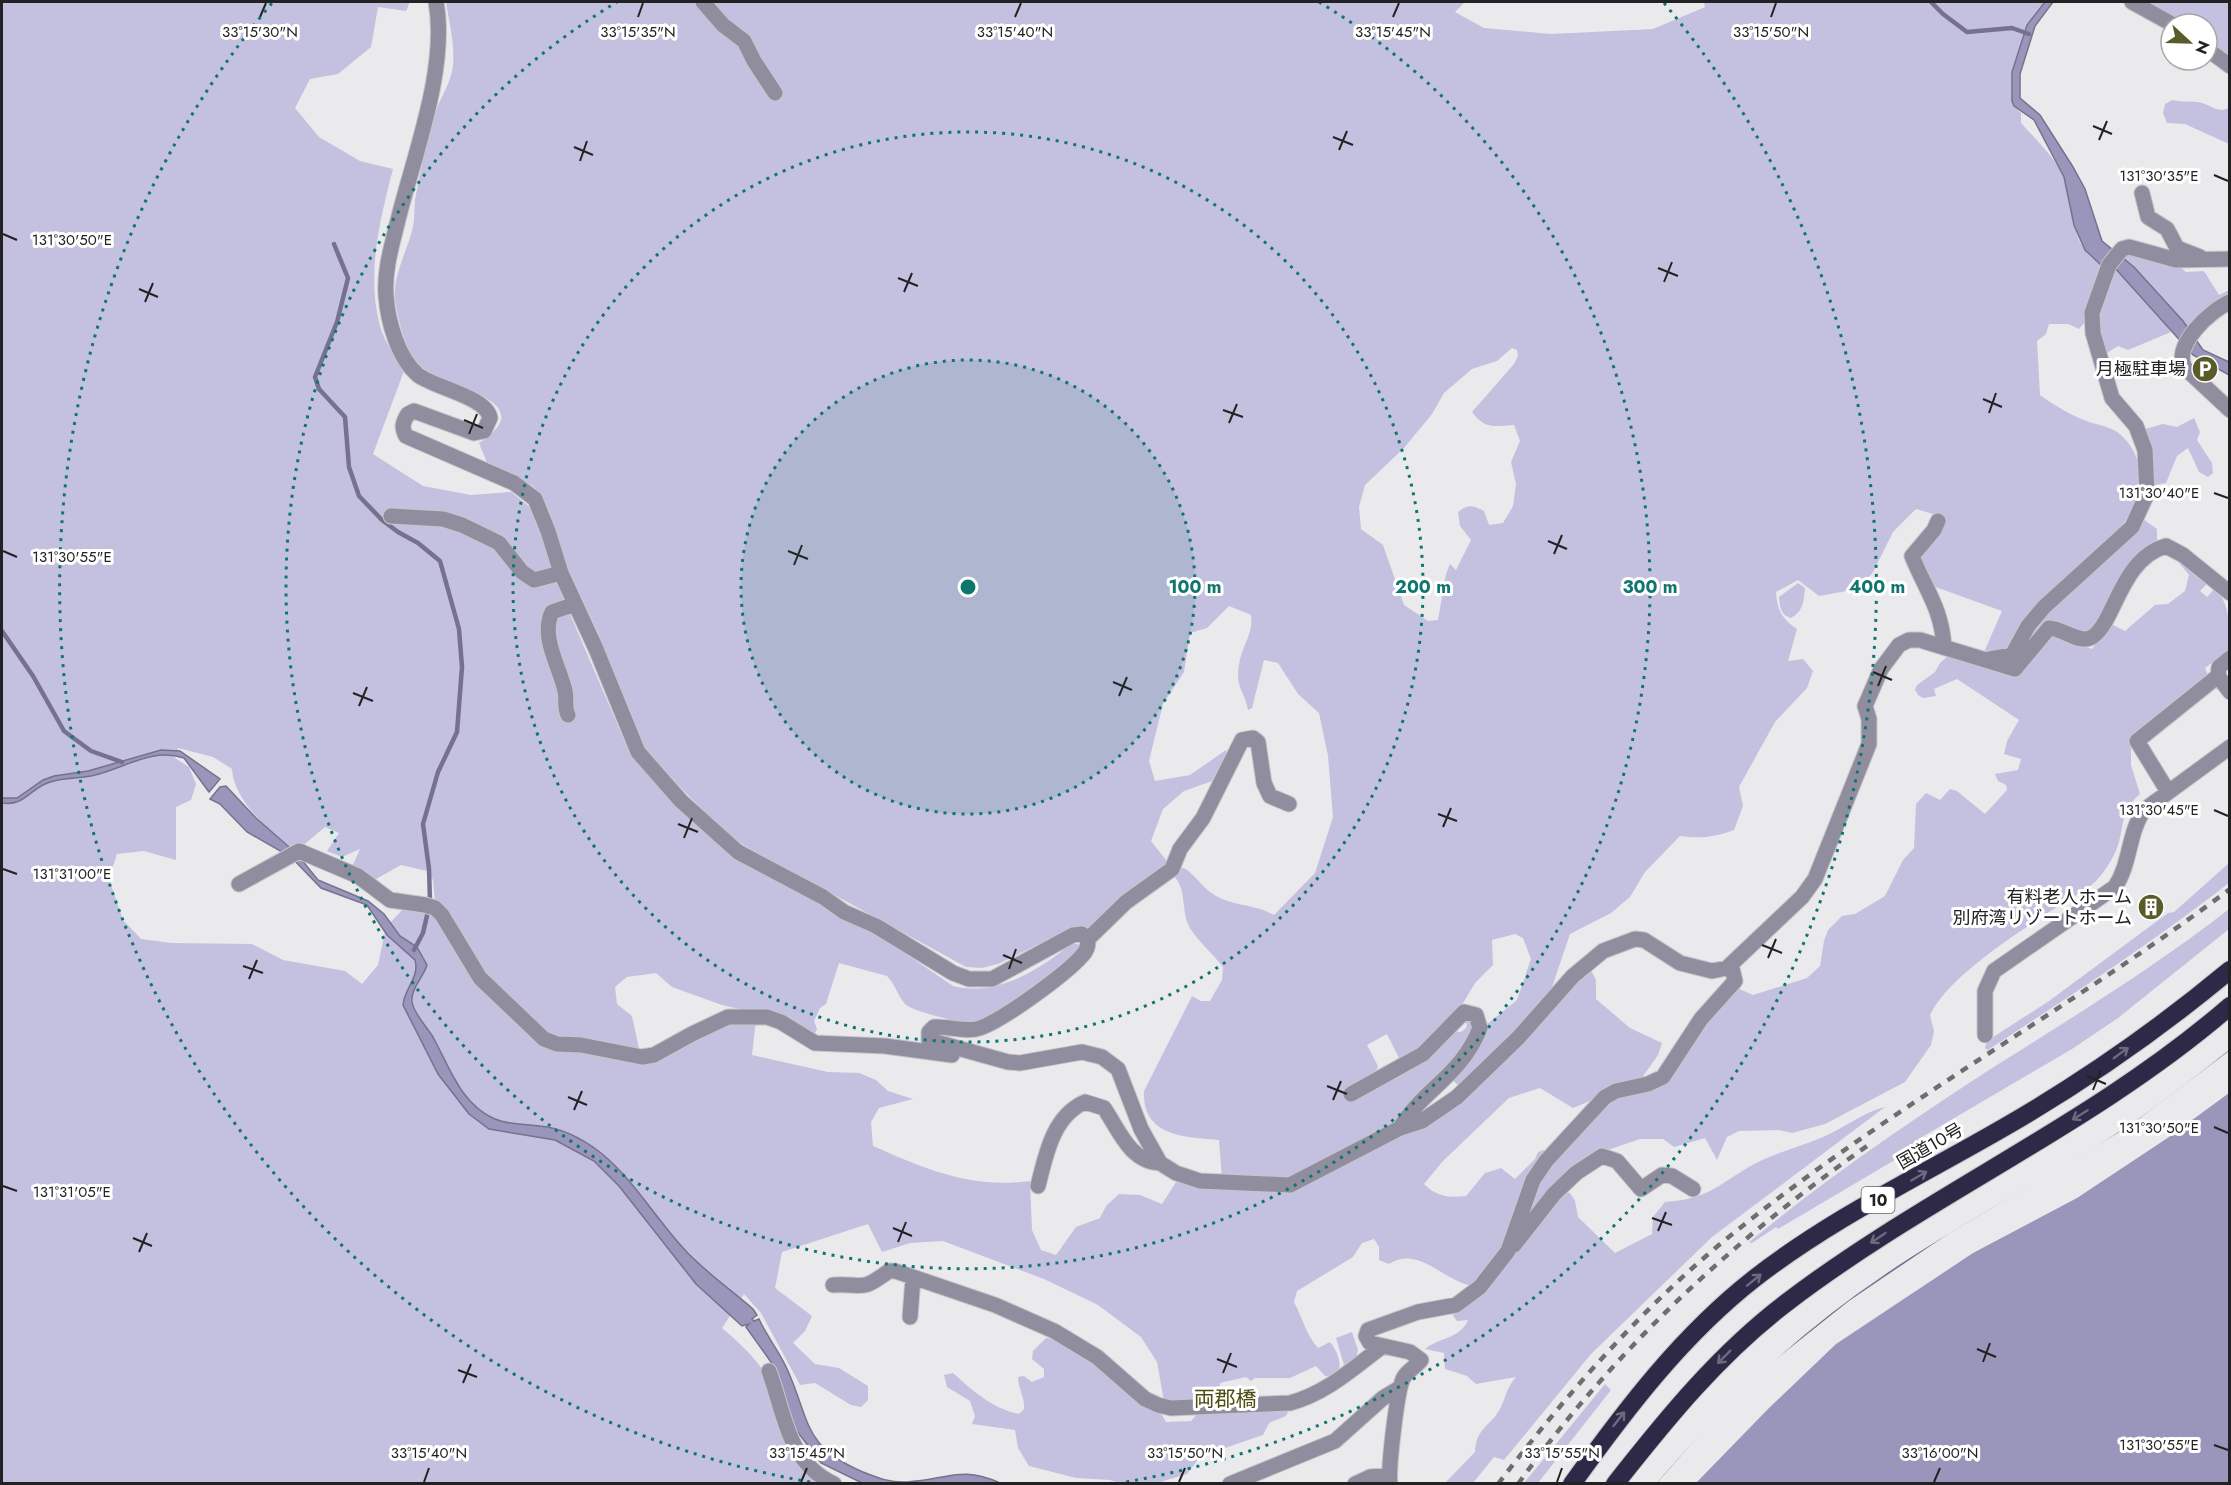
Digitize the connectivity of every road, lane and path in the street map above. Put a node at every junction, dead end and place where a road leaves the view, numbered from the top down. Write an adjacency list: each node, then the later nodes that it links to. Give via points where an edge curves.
1 (436, 2): 13 (street, via 436,68 388,259 386,299 394,333 410,366 420,376 484,406 490,418 483,431 474,433 414,411 408,414 402,429 413,440 526,490 541,511)
2 (703, 2): 5 (street, via 723,25 744,40)
3 (2132, 2): 4 (street)
4 (2159, 17)
5 (775, 93)
6 (2142, 193): 8 (street, via 2148,217 2168,229 2177,248)
7 (2229, 259): 8 (street)
8 (2208, 261): 18 (street, via 2176,260 2129,247 2113,259 2092,313 2093,333 2112,398 2136,426 2145,450 2146,494 2142,510 2132,527 2107,552 2044,607 2012,655)
9 (2229, 302): 10 (street, via 2215,308 2194,333 2182,359 2186,368)
10 (2229, 410)
11 (391, 516): 13 (street, via 443,519 462,525 499,543 522,572 534,580)
12 (1938, 521): 16 (street, via 1912,556 1936,604)
13 (561, 573): 15 (street)
14 (2229, 593): 18 (street, via 2166,546 2145,557 2127,577 2090,638 2049,628 2019,667 2011,669)
15 (575, 604): 21 (street, via 552,612 548,625); 26 (street, via 638,752 681,801 738,852 969,979 992,979 1073,935 1082,934)
16 (1944, 646): 18 (street); 27 (street, via 1909,640 1888,658 1865,706 1870,734 1866,752 1815,879 1802,897)
17 (2229, 658): 19 (street, via 2219,666)
18 (1989, 659)
19 (2218, 676): 20 (street); 23 (street, via 2137,741)
20 (2229, 692)
21 (568, 715)
22 (2229, 747): 23 (street)
23 (2167, 790): 30 (street, via 2140,815 2122,877 2115,887 1994,971 1985,991)
24 (1289, 804): 26 (street, via 1270,796 1264,783 1258,742 1253,738 1242,740 1172,869 1126,902)
25 (238, 884): 31 (street, via 291,854 303,853 358,876 390,900 435,908 480,978 544,1039 557,1044 642,1057 654,1055 728,1017 767,1017 815,1043 885,1046 943,1056)
26 (1088, 939): 31 (street, via 1084,954 1062,973 983,1027 973,1030 943,1026 929,1032 929,1040)
27 (1731, 964): 33 (street, via 1720,971 1691,967 1662,954 1644,940 1635,939 1603,951 1573,976 1520,1037 1457,1097 1422,1121); 37 (street, via 1735,981 1701,1019 1663,1077 1605,1097 1546,1161 1533,1180)
28 (2229, 970): 48 (highway, 国道10号 / 10, one-way to 28, via 1664,1364 1755,1278 1828,1229 2079,1082)
29 (2229, 1006): 49 (highway, 10, one-way to 49, via 2120,1089 1904,1221 1786,1303 1727,1353)
30 (1985, 1035)
31 (969, 1052): 34 (street, via 1020,1063 1082,1052 1102,1057 1118,1069 1141,1129)
32 (1351, 1094): 33 (street, via 1423,1054 1464,1012 1476,1015 1480,1029 1465,1057 1408,1113)
33 (1400, 1128): 34 (street, via 1290,1185 1200,1181)
34 (1160, 1163): 35 (street, via 1147,1163 1128,1146 1104,1108 1085,1102 1062,1117)
35 (1038, 1185)
36 (1693, 1189): 37 (street, via 1672,1176 1662,1175 1641,1189 1617,1161 1602,1156 1554,1194)
37 (1508, 1251): 41 (street, via 1480,1287 1456,1305 1418,1312 1368,1330 1370,1343)
38 (913, 1278): 39 (street, via 889,1271 864,1287); 40 (street); 41 (street, via 995,1305 1053,1331 1097,1357 1145,1399 1171,1408 1290,1403 1324,1390)
39 (833, 1284)
40 (910, 1317)
41 (1383, 1346): 43 (street, via 1410,1352 1420,1360 1404,1375)
42 (769, 1371): 45 (street, via 794,1448 810,1467)
43 (1398, 1389): 44 (street); 46 (street, via 1335,1441)
44 (1390, 1479): 47 (street, via 1370,1477)
45 (834, 1484)
46 (1230, 1484)
47 (1355, 1484)
48 (1572, 1484)
49 (1615, 1484)

